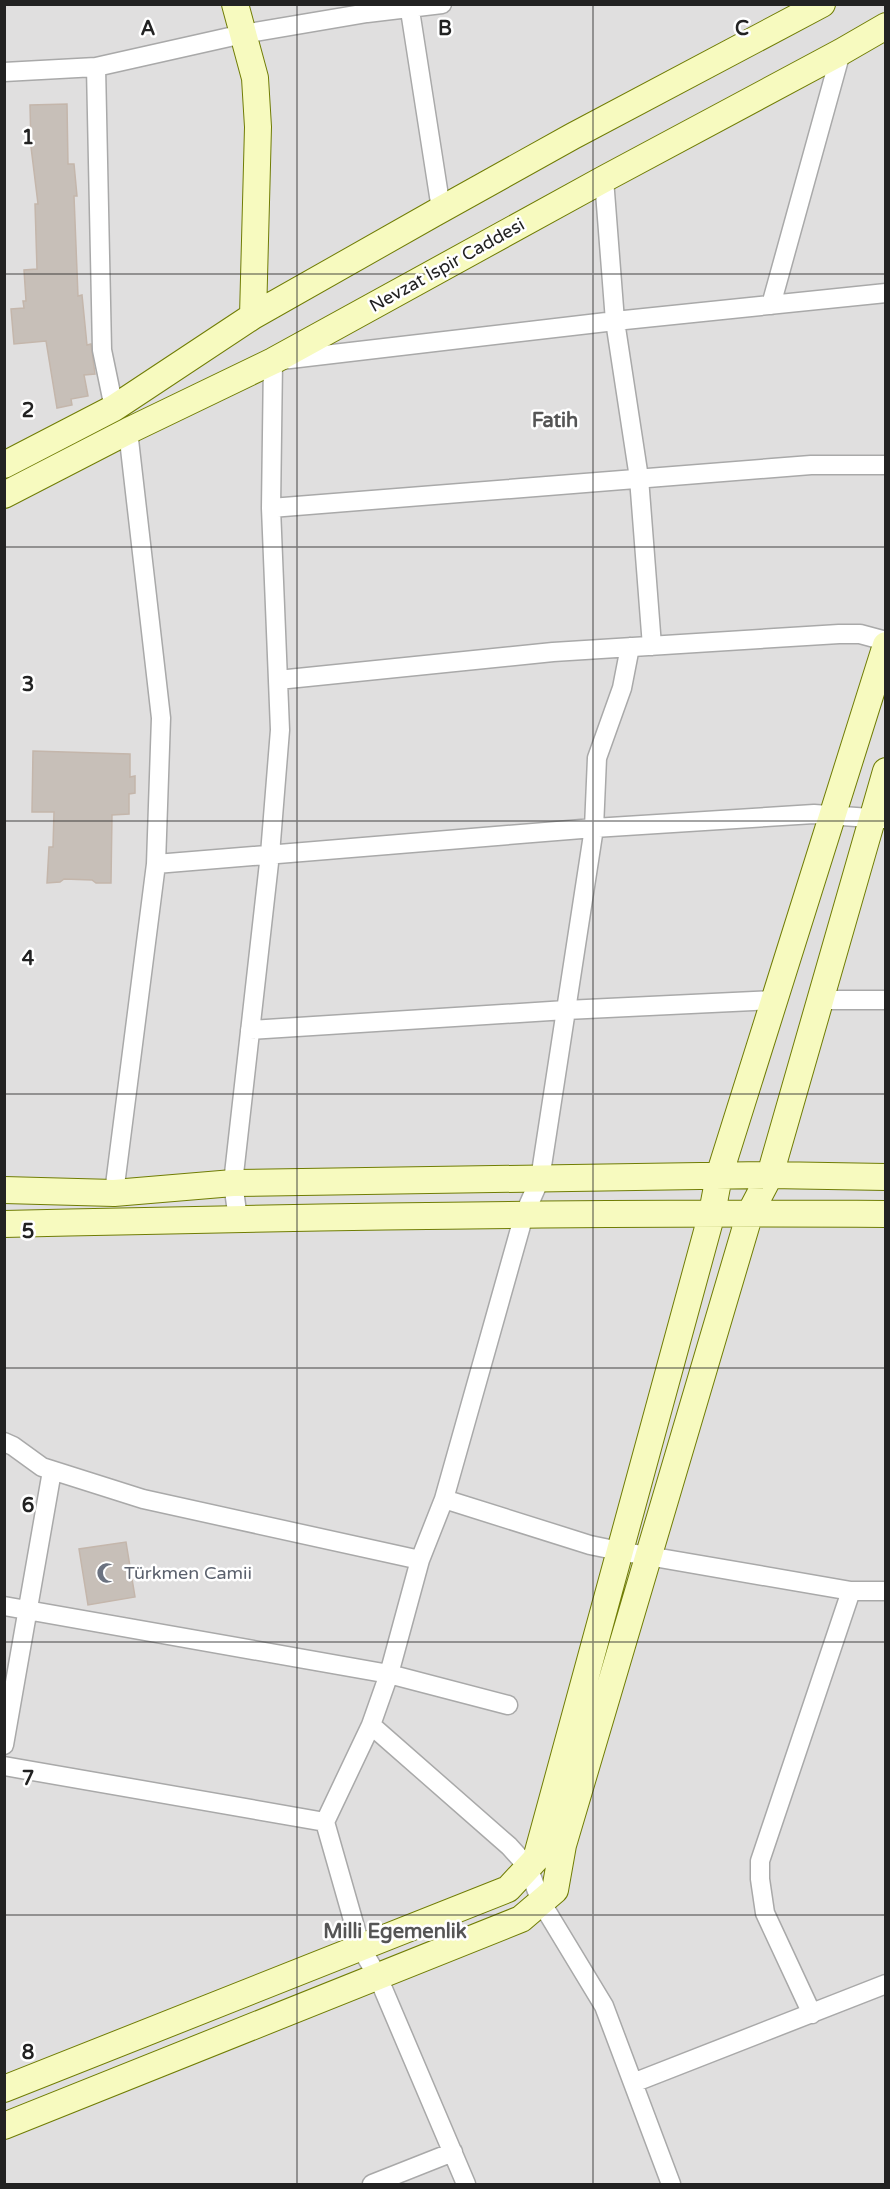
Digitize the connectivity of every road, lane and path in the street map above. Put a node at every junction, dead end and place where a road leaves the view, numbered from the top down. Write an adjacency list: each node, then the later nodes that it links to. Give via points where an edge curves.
1 (235, 4): 6 (main road)
2 (442, 4): 4 (street)
3 (822, 4): 11 (main road)
4 (409, 6): 6 (street); 11 (street)
5 (885, 26): 7 (main road, Nevzat İspir Caddesi)
6 (243, 34): 8 (street); 14 (main road, via 255,78 258,127)
7 (841, 52): 10 (main road, Nevzat İspir Caddesi); 13 (street)
8 (96, 67): 9 (street); 17 (street, via 102,350)
9 (4, 72)
10 (604, 179): 15 (street); 16 (main road, Nevzat İspir Caddesi)
11 (441, 209): 14 (main road)
12 (885, 293): 13 (street)
13 (771, 305): 15 (street)
14 (253, 316): 17 (main road)
15 (615, 321): 16 (street); 21 (street)
16 (273, 361): 18 (main road, Nevzat İspir Caddesi); 23 (street)
17 (114, 408): 19 (main road)
18 (128, 431): 22 (main road, Nevzat İspir Caddesi); 33 (street, via 161,718)
19 (4, 465)
20 (885, 465): 21 (street, via 811,465)
21 (639, 478): 23 (street); 25 (street)
22 (4, 495)
23 (271, 508): 27 (street)
24 (885, 643): 25 (street, via 860,634 839,634); 29 (main road)
25 (652, 646): 26 (street)
26 (630, 647): 27 (street); 31 (street, via 622,688 597,758)
27 (278, 680): 32 (street, via 280,730)
28 (885, 771): 30 (main road)
29 (832, 815): 30 (street); 31 (street); 34 (main road)
30 (879, 819): 35 (main road)
31 (594, 828): 32 (street); 37 (street)
32 (270, 854): 33 (street); 38 (street)
33 (156, 864): 45 (street)
34 (774, 1000): 37 (street); 40 (main road)
35 (820, 1000): 36 (street); 39 (main road)
36 (885, 1000)
37 (566, 1010): 38 (street); 42 (street)
38 (250, 1030): 43 (street)
39 (770, 1175): 40 (main road); 41 (main road); 47 (main road)
40 (719, 1176): 42 (main road); 46 (main road)
41 (885, 1176)
42 (540, 1179): 43 (main road); 49 (street)
43 (233, 1183): 45 (main road); 50 (street)
44 (4, 1190): 45 (main road)
45 (114, 1193)
46 (711, 1213): 47 (main road); 49 (main road); 55 (main road)
47 (750, 1213): 48 (main road); 56 (main road)
48 (885, 1214)
49 (524, 1215): 50 (main road); 54 (street)
50 (238, 1219): 51 (main road)
51 (4, 1224)
52 (4, 1442): 53 (street)
53 (52, 1470): 57 (street, via 143,1499); 61 (street)
54 (444, 1499): 55 (street); 57 (street)
55 (619, 1551): 56 (street); 68 (main road, via 536,1859)
56 (648, 1557): 58 (street); 69 (main road, via 563,1845 555,1890)
57 (420, 1560): 62 (street)
58 (851, 1591): 59 (street); 73 (street, via 760,1861 765,1913)
59 (885, 1592)
60 (4, 1606): 61 (street)
61 (27, 1610): 62 (street); 65 (street)
62 (389, 1674): 63 (street); 64 (street)
63 (508, 1705)
64 (371, 1725): 67 (street); 68 (street)
65 (4, 1744)
66 (4, 1766): 67 (street)
67 (325, 1822): 70 (street)
68 (528, 1867): 69 (street); 70 (main road, via 508,1889)
69 (541, 1902): 71 (main road, via 522,1919); 74 (street, via 604,2006)
70 (361, 1948): 71 (street); 75 (main road)
71 (378, 1977): 76 (main road); 77 (street)
72 (885, 1984): 73 (street)
73 (812, 2014): 74 (street)
74 (633, 2083): 80 (street)
75 (4, 2089)
76 (4, 2126)
77 (453, 2152): 78 (street); 79 (street)
78 (372, 2184)
79 (466, 2184)
80 (670, 2184)

